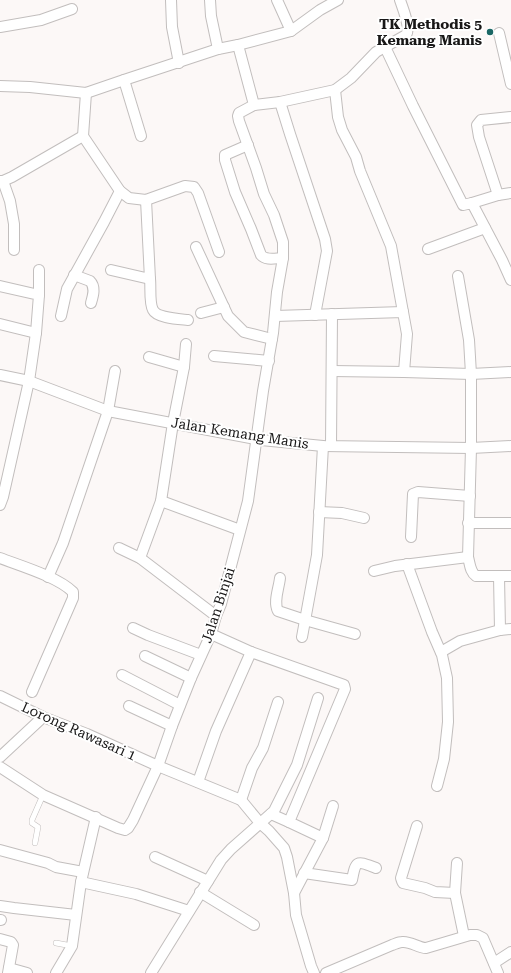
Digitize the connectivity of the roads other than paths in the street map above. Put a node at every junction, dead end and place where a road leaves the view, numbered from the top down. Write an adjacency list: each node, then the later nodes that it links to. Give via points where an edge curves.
1 (171, 0): 14 (street, via 172,27)
2 (210, 0): 13 (street)
3 (277, 0): 9 (street)
4 (338, 0): 6 (street)
5 (400, 0): 12 (street, via 408,32)
6 (322, 4): 9 (street)
7 (72, 9): 8 (street, via 41,20)
8 (0, 27)
9 (291, 31): 11 (street)
10 (499, 33): 16 (street)
11 (238, 45): 13 (street); 21 (street)
12 (385, 47): 18 (street, via 376,52 351,78); 31 (street, via 463,205)
13 (218, 49): 14 (street)
14 (179, 62): 15 (street)
15 (124, 80): 19 (street); 24 (street)
16 (511, 84)
17 (0, 86): 19 (street)
18 (335, 90): 20 (street); 49 (street, via 342,130 356,157 391,246)
19 (86, 93): 23 (street)
20 (280, 102): 21 (street); 52 (street, via 327,251)
21 (254, 105): 25 (street, Jalan Binjai, via 238,116)
22 (511, 118): 29 (street, via 481,120 477,125)
23 (83, 136): 26 (street); 27 (street)
24 (141, 136)
25 (248, 145): 37 (street, Jalan Binjai, via 283,242); 37 (street, via 225,155 225,160 261,255 266,259)
26 (2, 181): 35 (street, via 10,201 14,224)
27 (120, 191): 30 (street, via 129,198); 41 (street)
28 (511, 193): 29 (street)
29 (498, 195): 31 (street)
30 (146, 200): 36 (street, via 185,186 194,187); 43 (street)
31 (472, 203): 32 (street)
32 (485, 228): 34 (street); 38 (street)
33 (196, 247): 48 (street)
34 (428, 249)
35 (14, 250)
36 (219, 252)
37 (283, 258): 54 (street, Jalan Binjai)
38 (506, 259): 44 (street)
39 (39, 270): 46 (street)
40 (111, 270): 43 (street)
41 (74, 275): 47 (street, via 92,283); 53 (street, via 67,289)
42 (458, 276): 68 (street, via 469,340)
43 (150, 279): 55 (street, via 153,311 159,315)
44 (511, 280)
45 (0, 286): 46 (street)
46 (39, 295): 57 (street)
47 (90, 303)
48 (224, 307): 50 (street); 58 (street, via 228,316 244,332)
49 (403, 312): 51 (street); 66 (street, via 407,334)
50 (201, 314)
51 (332, 314): 52 (street); 65 (street)
52 (315, 315): 54 (street)
53 (61, 316)
54 (275, 316): 58 (street, Jalan Binjai)
55 (188, 320)
56 (0, 324): 57 (street)
57 (36, 333): 70 (street)
58 (272, 339): 62 (street, Jalan Binjai)
59 (186, 344): 63 (street)
60 (214, 356): 62 (street)
61 (149, 357): 63 (street)
62 (269, 361): 73 (street, Jalan Binjai, via 262,391)
63 (184, 367): 72 (street)
64 (115, 371): 71 (street)
65 (332, 371): 66 (street); 74 (street)
66 (404, 372): 68 (street)
67 (511, 372): 68 (street)
68 (471, 374): 76 (street)
69 (0, 375): 70 (street, Jalan Kemang Manis)
70 (29, 381): 71 (street, Jalan Kemang Manis); 79 (street)
71 (108, 411): 72 (street, Jalan Kemang Manis); 94 (street, via 63,543)
72 (173, 423): 73 (street, Jalan Kemang Manis); 78 (street)
73 (257, 439): 74 (street, Jalan Kemang Manis); 84 (street, Jalan Binjai, via 248,501)
74 (327, 446): 76 (street, Jalan Kemang Manis); 80 (street)
75 (511, 446): 76 (street, Jalan Kemang Manis)
76 (471, 448): 77 (street)
77 (470, 496): 82 (street); 85 (street, via 418,492 413,494)
78 (161, 501): 84 (street); 89 (street)
79 (0, 505)
80 (319, 512): 81 (street, via 342,513); 97 (street, via 317,554)
81 (364, 518)
82 (468, 523): 83 (street); 87 (street)
83 (511, 523)
84 (240, 530): 96 (street, Jalan Binjai)
85 (412, 538)
86 (119, 548): 89 (street)
87 (468, 557): 90 (street); 92 (street, via 474,575)
88 (0, 558): 94 (street)
89 (140, 558): 96 (street)
90 (407, 564): 91 (street); 105 (street)
91 (374, 571)
92 (499, 576): 93 (street); 99 (street)
93 (511, 576)
94 (48, 577): 110 (street, via 68,587 73,592 73,598)
95 (280, 578): 97 (street, via 277,608 281,612)
96 (216, 616): 101 (street, Jalan Binjai)
97 (305, 620): 102 (street); 103 (street)
98 (133, 628): 106 (street)
99 (500, 630): 100 (street); 105 (street, via 460,641)
100 (511, 630)
101 (212, 634): 104 (street); 106 (street, Jalan Binjai)
102 (355, 634)
103 (302, 637)
104 (251, 652): 121 (street, via 216,731); 128 (street, via 344,685 345,689)
105 (441, 652): 122 (street, via 447,678 448,722 444,759)
106 (201, 655): 109 (street, Jalan Binjai)
107 (145, 656): 109 (street)
108 (122, 675): 114 (street)
109 (191, 678): 114 (street, Jalan Binjai)
110 (32, 692)
111 (0, 696): 116 (street, Lorong Rawasari 1)
112 (318, 698): 126 (street, via 297,766)
113 (278, 702): 124 (street, via 263,748 252,768)
114 (180, 704): 117 (street, Jalan Binjai)
115 (129, 706): 117 (street)
116 (44, 717): 118 (street); 119 (street, Lorong Rawasari 1)
117 (172, 726): 119 (street, Jalan Binjai)
118 (0, 758)
119 (158, 766): 121 (street, Lorong Rawasari 1); 127 (street, Jalan Binjai, via 128,828 118,828)
120 (0, 767): 123 (street)
121 (198, 782): 124 (street, Lorong Rawasari 1)
122 (437, 786)
123 (43, 795): 127 (street); 132 (lane, via 32,820 38,827)
124 (241, 800): 129 (street)
125 (333, 806): 131 (street)
126 (271, 814): 128 (street); 129 (street)
127 (96, 817): 138 (street)
128 (289, 822): 131 (street)
129 (260, 823): 139 (street, via 230,849); 141 (street, via 284,848)
130 (417, 826): 142 (street, via 401,878 403,883 435,892)
131 (323, 838): 137 (street)
132 (35, 843)
133 (0, 850): 138 (street, via 48,863)
134 (155, 857): 139 (street)
135 (457, 863): 142 (street)
136 (376, 868): 137 (street, via 357,863 352,880)
137 (304, 873): 141 (street)
138 (82, 877): 144 (street); 145 (street)
139 (208, 881): 140 (street)
140 (200, 892): 144 (street); 146 (street)
141 (294, 893): 157 (street, via 296,915)
142 (455, 893): 147 (street)
143 (0, 906): 145 (street)
144 (189, 911): 156 (street)
145 (76, 915): 150 (street)
146 (254, 925)
147 (464, 936): 152 (street, via 477,935 483,938); 158 (street, via 426,948 401,942)
148 (0, 939): 153 (street, via 13,945)
149 (56, 943): 150 (lane)
150 (72, 946): 155 (street)
151 (511, 952): 152 (street)
152 (494, 963): 159 (street)
153 (9, 970): 154 (street)
154 (27, 973)
155 (56, 973)
156 (151, 973)
157 (314, 973)
158 (326, 973)
159 (498, 973)

